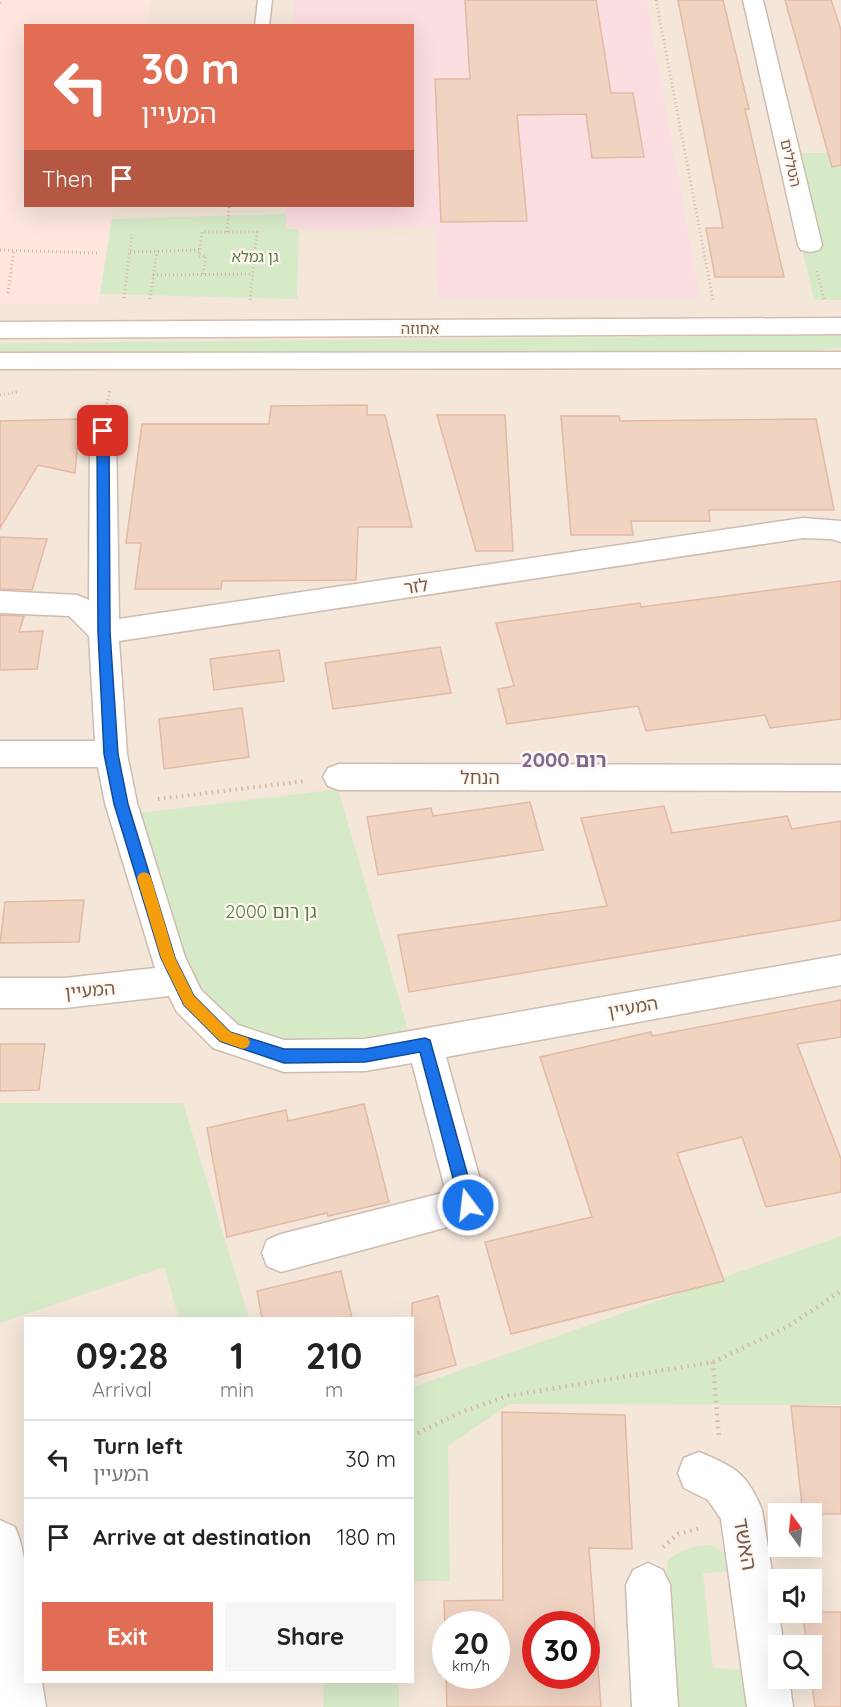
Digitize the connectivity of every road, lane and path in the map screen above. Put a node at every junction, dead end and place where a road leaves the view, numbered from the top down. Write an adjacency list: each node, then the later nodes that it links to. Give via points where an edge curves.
1 (265, 0): 4 (lane)
2 (656, 0): 23 (path)
3 (753, 0): 8 (street, הטללים)
4 (262, 24)
5 (230, 207): 6 (path)
6 (227, 232): 11 (path, via 202,232); 16 (path, via 257,232)
7 (132, 234): 13 (path)
8 (810, 244): 24 (path)
9 (0, 250): 10 (path)
10 (14, 250): 14 (path); 18 (path)
11 (199, 250): 12 (path); 15 (path, via 198,256 206,256)
12 (157, 251): 13 (path); 17 (path)
13 (129, 252): 19 (path)
14 (97, 253)
15 (203, 274): 16 (path); 17 (path)
16 (253, 274): 21 (path)
17 (153, 275): 20 (path)
18 (8, 293)
19 (124, 298)
20 (150, 299)
21 (250, 302)
22 (0, 317): 25 (street)
23 (718, 326): 24 (street, אחוזה); 25 (street, אחוזה)
24 (836, 326)
25 (221, 329): 26 (street, אחוזה)
26 (0, 330)
27 (841, 360): 29 (street, אחוזה)
28 (0, 361): 29 (street, אחוזה)
29 (241, 362): 30 (street, via 99,371)
30 (0, 385)
31 (103, 431): 34 (street, המעיין)
32 (841, 532): 34 (street, לזר, via 803,528)
33 (0, 602): 34 (street, via 77,606)
34 (104, 632): 36 (street, המעיין)
35 (0, 754): 36 (street)
36 (111, 754): 39 (street, המעיין)
37 (339, 777): 38 (street, הנחל); 39 (path)
38 (841, 778)
39 (121, 804): 41 (street, המעיין, via 168,958)
40 (841, 970): 43 (street, המעיין)
41 (180, 981): 42 (street, המעיין, via 65,993); 43 (street, המעיין, via 189,1001 225,1037 284,1056 365,1056)
42 (0, 993)
43 (425, 1044): 44 (street, via 468,1205)
44 (281, 1253)
45 (841, 1291): 46 (path, via 787,1327)
46 (714, 1362): 47 (path, via 508,1396 461,1412); 48 (path)
47 (414, 1435)
48 (711, 1479): 49 (street, האשד, via 741,1510)
49 (745, 1529): 51 (path, via 696,1528 678,1534 655,1554); 54 (street, האשד)
50 (0, 1542): 52 (street)
51 (648, 1585): 53 (street)
52 (23, 1707)
53 (655, 1707)
54 (770, 1707)

